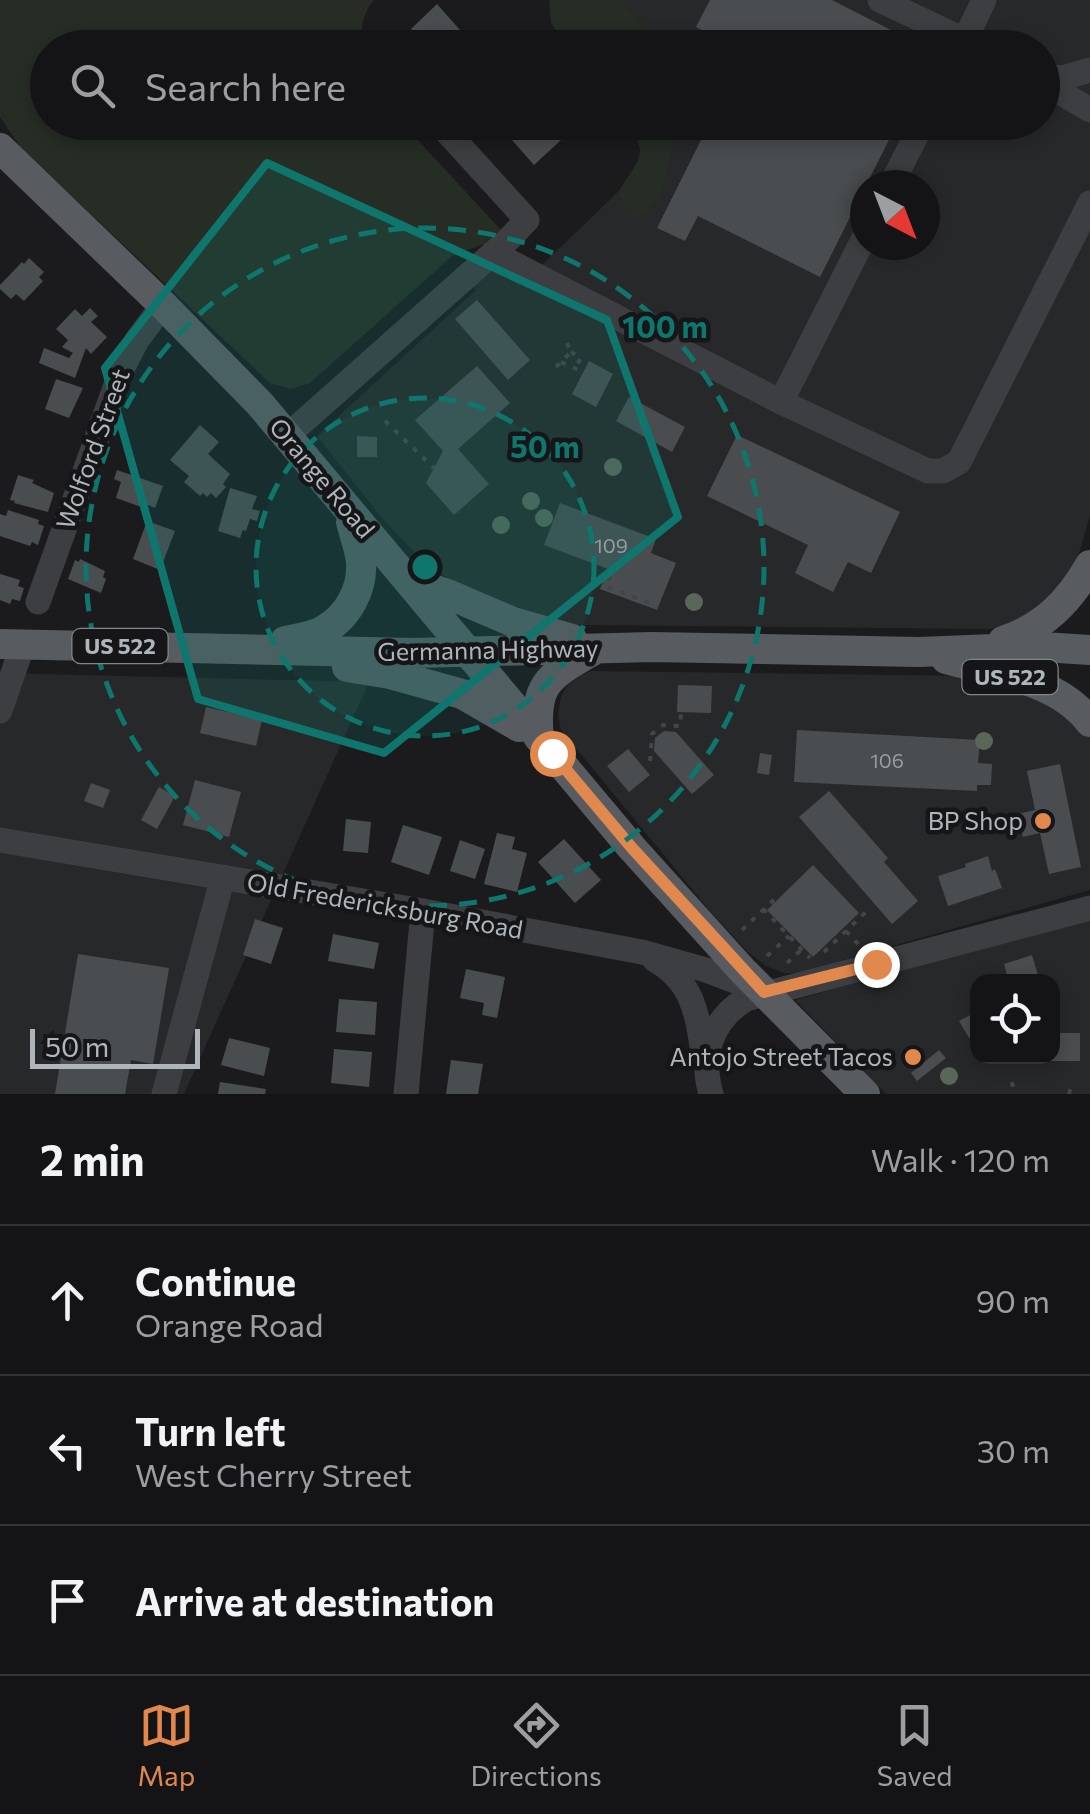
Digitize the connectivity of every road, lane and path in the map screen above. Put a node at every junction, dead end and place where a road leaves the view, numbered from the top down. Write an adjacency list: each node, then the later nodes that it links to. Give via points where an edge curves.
1 (880, 0): 3 (street)
2 (984, 0): 4 (street)
3 (939, 30)
4 (973, 30)
5 (1090, 70): 6 (street)
6 (1060, 78)
7 (1060, 84): 9 (street)
8 (1060, 89): 10 (street)
9 (1090, 92)
10 (1090, 110)
11 (454, 140): 16 (street, via 527,220)
12 (913, 140): 14 (street)
13 (0, 148): 18 (main road, Orange Road)
14 (898, 170)
15 (1090, 203): 25 (street, via 958,462 928,471)
16 (492, 254): 25 (street); 27 (street)
17 (853, 260): 25 (street)
18 (163, 305): 27 (main road, Orange Road); 33 (street, Wolford Street, via 115,384)
19 (565, 339): 20 (path)
20 (571, 352): 21 (path); 23 (path, via 580,358)
21 (561, 362): 22 (path); 23 (path)
22 (556, 367)
23 (575, 368): 24 (path)
24 (584, 372)
25 (782, 402)
26 (385, 421): 28 (path)
27 (286, 436): 29 (main road, Orange Road)
28 (434, 468)
29 (347, 510): 32 (main road, Orange Road); 37 (main road, via 361,560 355,598 342,616 306,637)
30 (1090, 565): 38 (main road, via 1064,604 1038,626)
31 (610, 576): 34 (path, via 606,586)
32 (406, 580): 36 (main road); 40 (main road, Orange Road)
33 (38, 602)
34 (657, 606)
35 (12, 644): 37 (main road, Germanna Highway / US 522); 43 (street)
36 (597, 648): 40 (main road, Germanna Highway / US 522); 41 (main road, Germanna Highway / US 522); 46 (main road, via 558,671 544,688 536,708)
37 (241, 649): 40 (main road, Germanna Highway / US 522); 46 (main road, via 426,682 462,694)
38 (976, 650): 39 (main road, Germanna Highway / US 522); 41 (main road, Germanna Highway / US 522); 42 (main road, Germanna Highway, via 1014,661)
39 (1090, 650)
40 (466, 651): 46 (main road, Orange Road)
41 (919, 652): 45 (main road, US 522, via 1032,682 1068,700)
42 (1090, 663)
43 (0, 711)
44 (681, 714): 47 (path, via 680,726 663,725 652,734)
45 (1090, 722)
46 (539, 738): 60 (main road, Orange Road, via 632,848)
47 (650, 761)
48 (0, 840): 49 (street, Old Fredericksburg Road)
49 (223, 878): 54 (street, Old Fredericksburg Road); 64 (street)
50 (778, 896): 52 (path)
51 (1090, 908): 60 (street)
52 (764, 910): 55 (path); 56 (path)
53 (868, 910): 57 (path, via 814,962)
54 (423, 911): 58 (street, Old Fredericksburg Road); 65 (street)
55 (742, 930)
56 (789, 936): 57 (path); 59 (path)
57 (802, 949): 60 (path)
58 (642, 952): 60 (street, Old Fredericksburg Road); 63 (street, via 671,969 691,996)
59 (766, 956)
60 (770, 979): 63 (street, via 718,1024 706,1063); 66 (main road, Orange Road)
61 (1012, 1082): 67 (path)
62 (1072, 1084): 68 (path)
63 (709, 1086)
64 (164, 1094)
65 (406, 1094)
66 (864, 1094)
67 (1014, 1094)
68 (1069, 1094)

